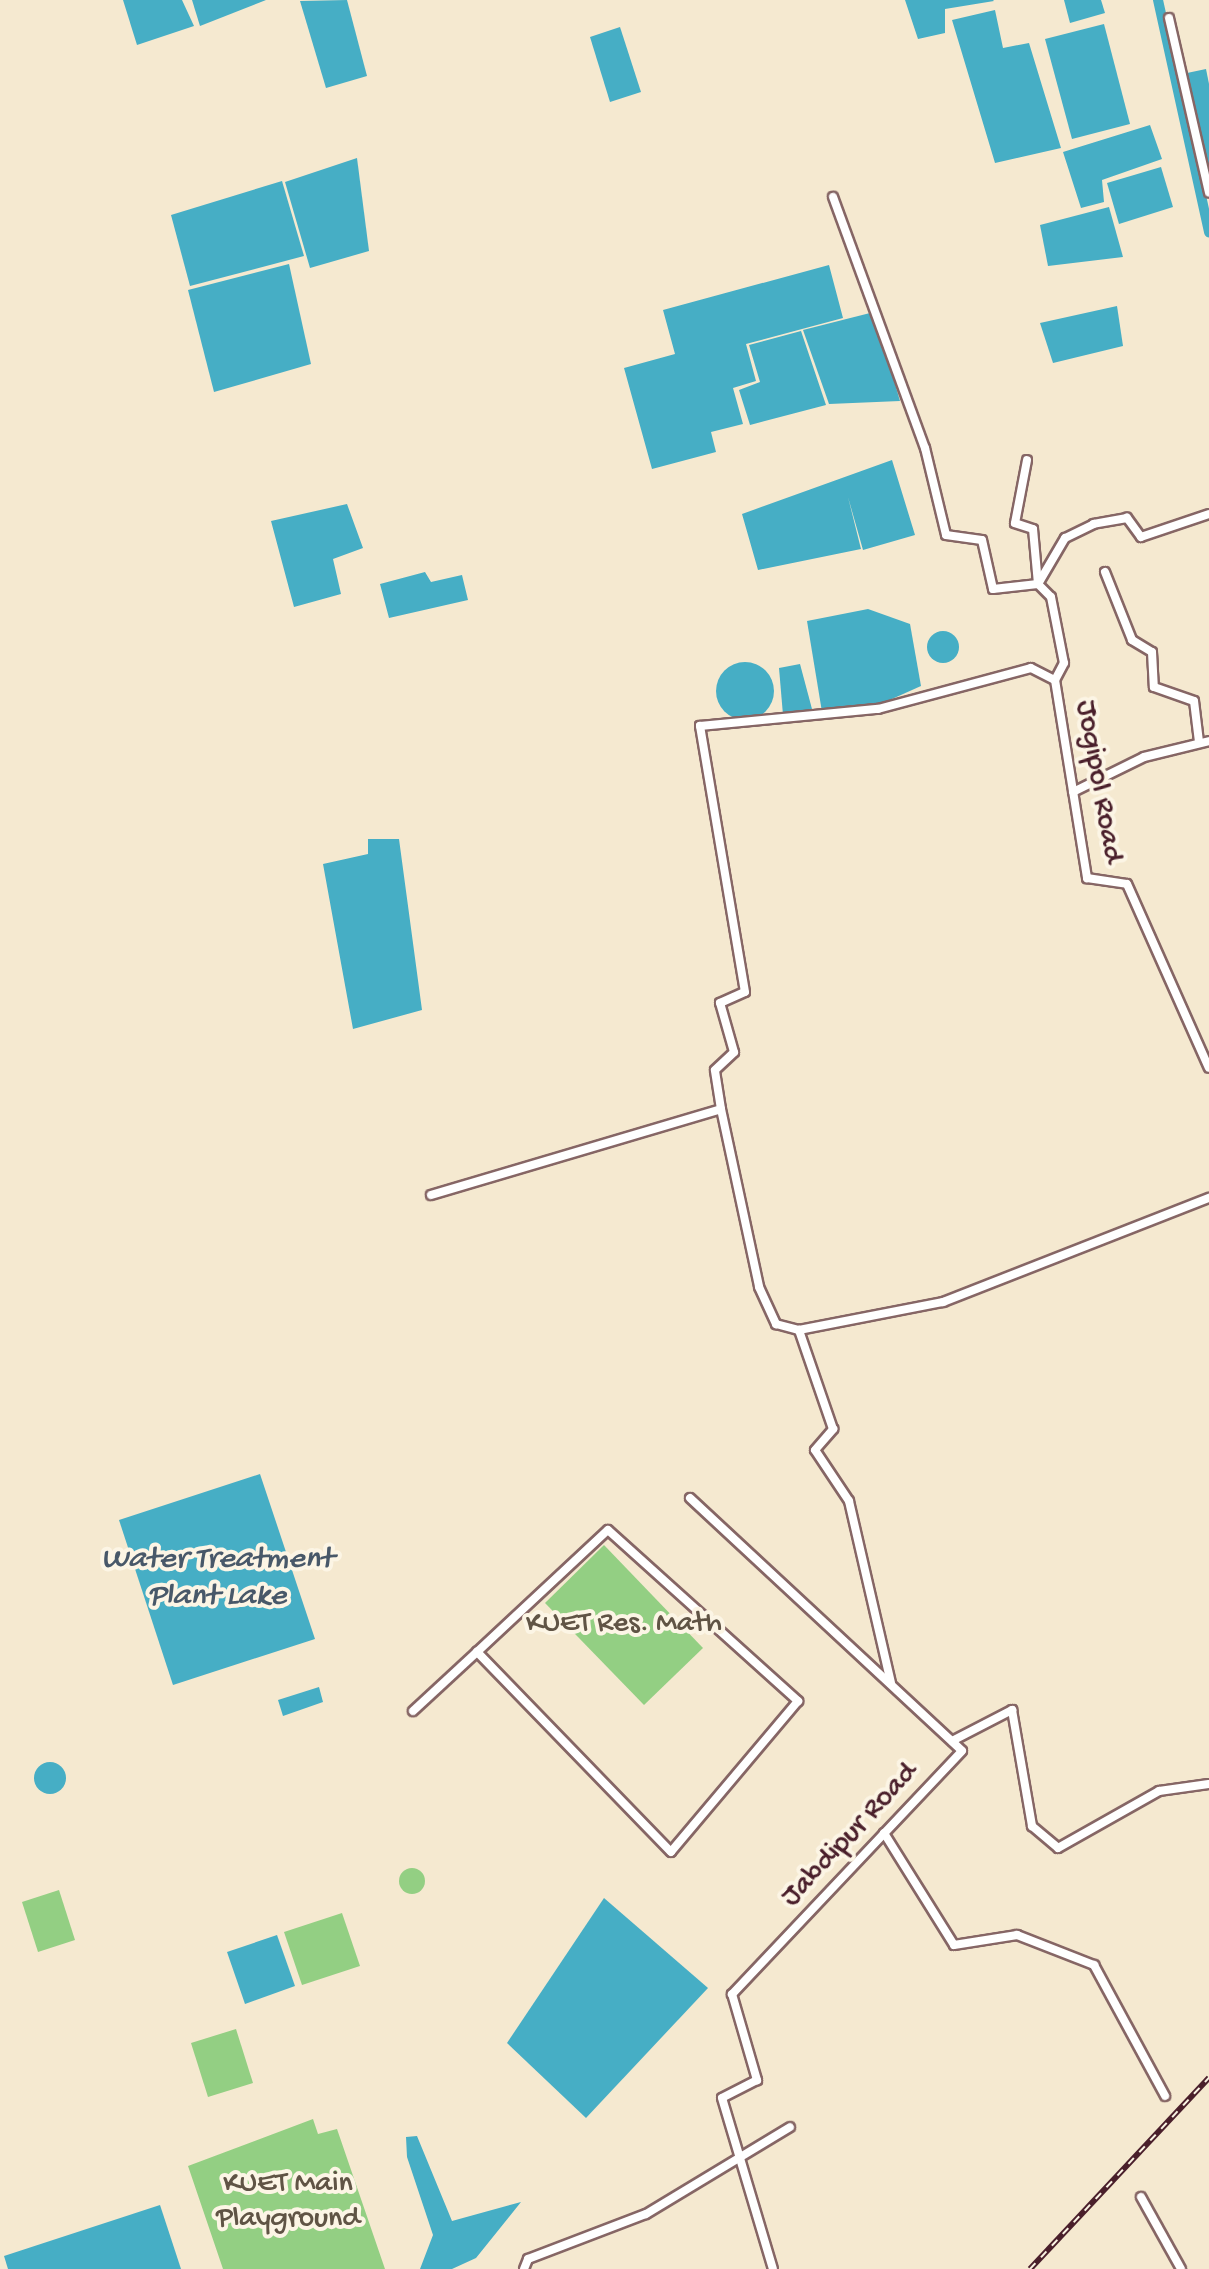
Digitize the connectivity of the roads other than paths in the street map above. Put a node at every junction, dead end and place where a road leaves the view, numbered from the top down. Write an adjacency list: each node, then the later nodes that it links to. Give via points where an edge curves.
1 (1169, 18): 2 (street)
2 (1209, 192)
3 (833, 197): 7 (street, via 925,448 946,535 982,540 993,589)
4 (1026, 460): 7 (street, Jogipol Road, via 1014,523 1033,529)
5 (1209, 514): 7 (street, via 1141,538 1127,518 1094,524 1064,538)
6 (1105, 572): 9 (street, via 1132,640 1152,652 1154,688 1194,701)
7 (1038, 584): 8 (street, Jogipol Road, via 1051,597 1064,663)
8 (1055, 680): 10 (street, Jogipol Road); 12 (street, via 1031,668 878,709 700,726 745,992 720,1003 734,1052 715,1070)
9 (1204, 742): 10 (street)
10 (1073, 792): 11 (street, Jogipol Road, via 1086,878 1128,884)
11 (1209, 1068)
12 (722, 1109): 13 (street); 15 (street, via 759,1286 776,1324)
13 (431, 1195)
14 (1209, 1198): 15 (street, via 943,1302)
15 (799, 1330): 18 (street, via 833,1429 815,1450 849,1500)
16 (690, 1498): 18 (street)
17 (476, 1652): 17 (street, via 608,1530 798,1701 671,1852); 19 (street)
18 (891, 1683): 20 (street)
19 (413, 1711)
20 (952, 1741): 21 (street, via 1012,1710 1032,1826 1058,1848 1158,1792); 22 (street, Jabdipur Road, via 962,1751)
21 (1209, 1784)
22 (884, 1833): 23 (street, via 954,1945 1017,1935 1094,1965); 25 (street, Jabdipur Road, via 732,1994 758,2068 757,2080 722,2098)
23 (1165, 2096)
24 (790, 2127): 25 (street)
25 (737, 2160): 27 (street); 28 (street, Jabdipur Road)
26 (1141, 2197): 29 (street)
27 (524, 2269)
28 (773, 2269)
29 (1181, 2269)

